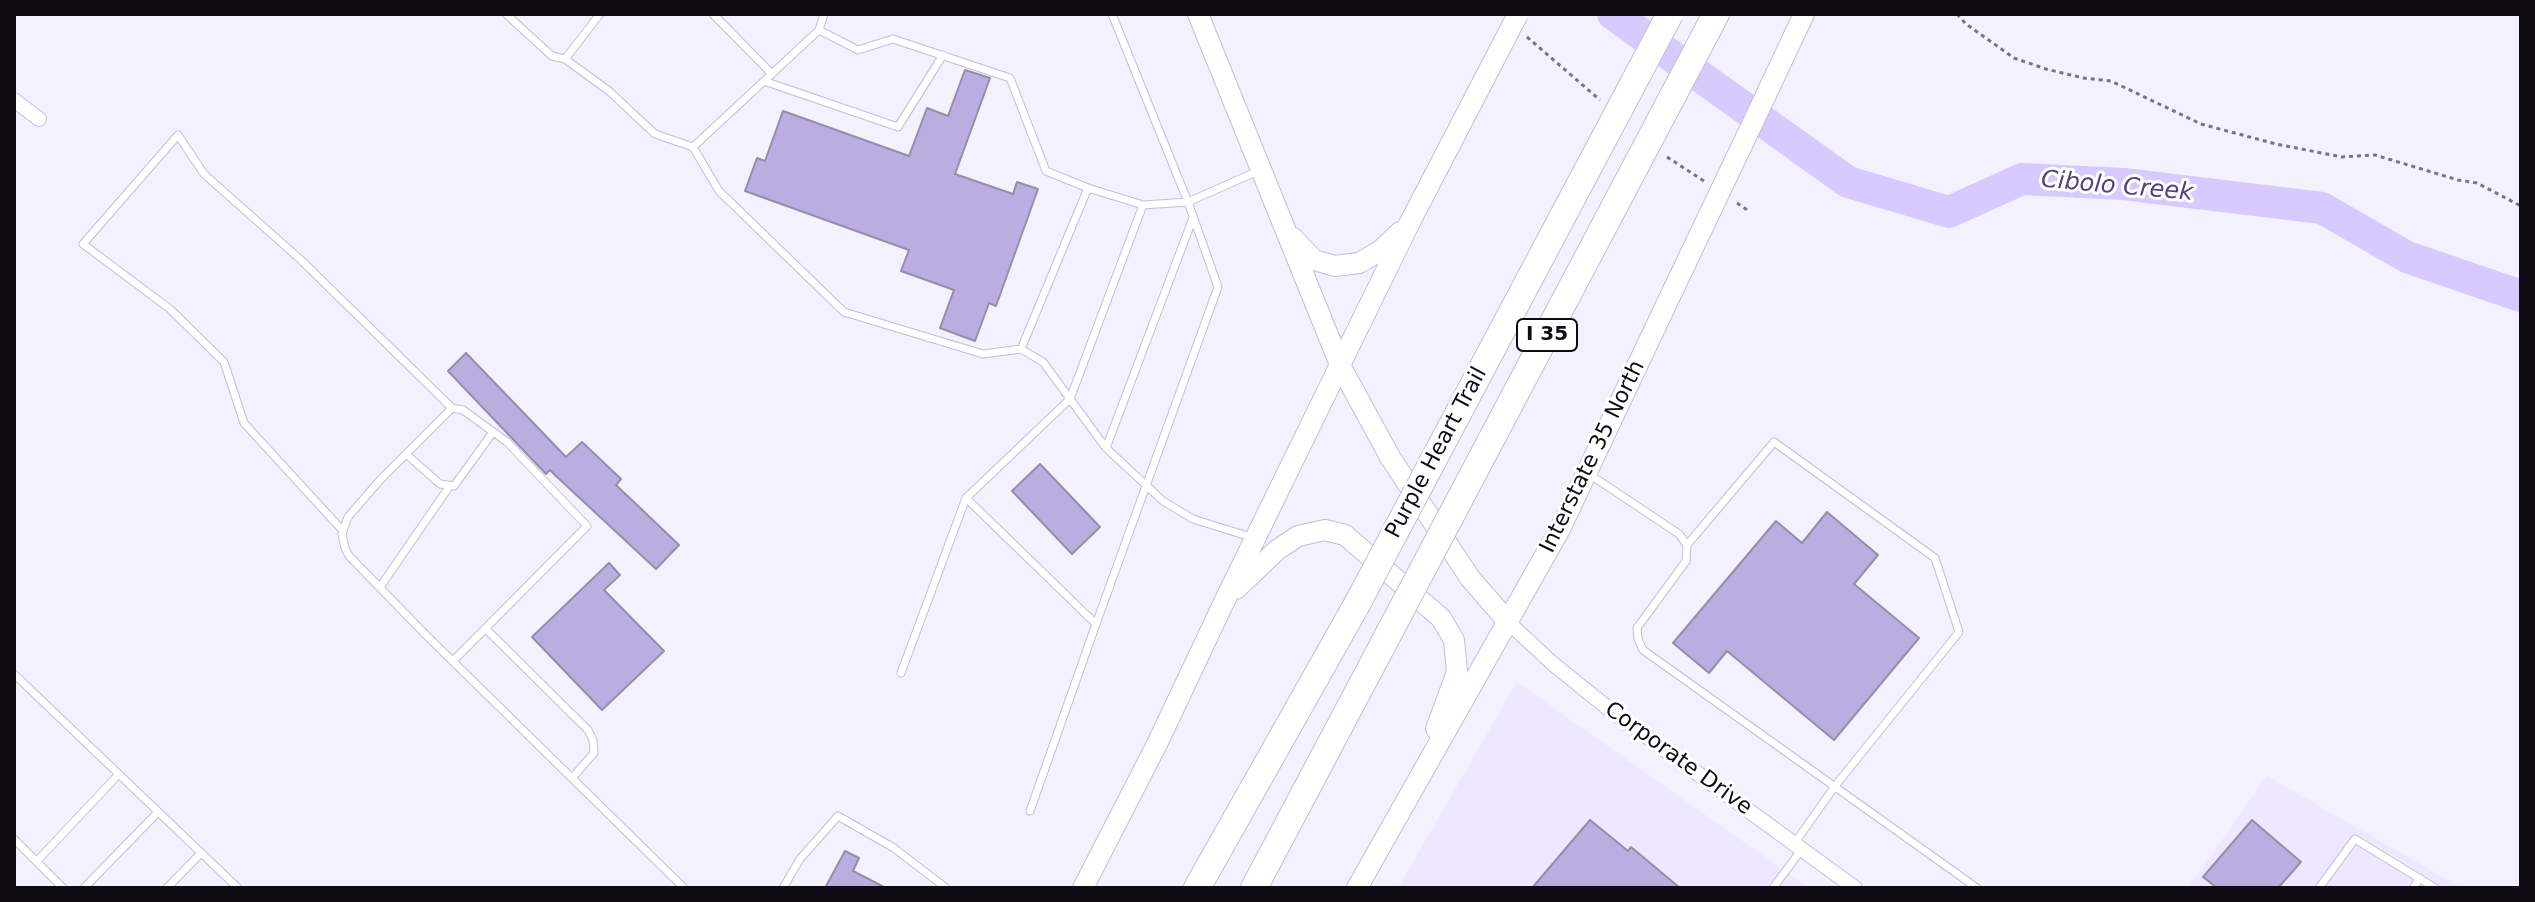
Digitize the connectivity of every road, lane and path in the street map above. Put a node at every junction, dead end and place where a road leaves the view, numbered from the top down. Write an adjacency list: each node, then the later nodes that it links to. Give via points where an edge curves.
1 (506, 14): 14 (lane, via 552,56)
2 (600, 14): 14 (lane)
3 (713, 14): 15 (lane)
4 (824, 14): 12 (lane)
5 (1112, 14): 22 (lane)
6 (1198, 14): 20 (main road)
7 (1518, 14): 26 (main road, bridge)
8 (1670, 14): 61 (highway, Purple Heart Trail / I 35, bridge, via 1356,606)
9 (1804, 14): 35 (main road, Interstate 35 North, bridge)
10 (1957, 14): 24 (path, via 2014,58 2111,81 2201,124 2342,157 2375,155 2477,183)
11 (1710, 24): 70 (highway, Purple Heart Trail / I 35, bridge)
12 (819, 30): 13 (lane, via 858,50 893,39); 15 (lane)
13 (943, 55): 16 (lane, via 898,127); 21 (lane, via 1010,78 1046,171)
14 (565, 59): 19 (lane, via 655,134)
15 (772, 74): 16 (lane)
16 (764, 81): 19 (lane)
17 (14, 100): 18 (street)
18 (39, 119)
19 (693, 147): 28 (lane, via 719,191 844,312 983,354)
20 (1260, 170): 22 (lane); 27 (main road)
21 (1088, 188): 23 (lane); 28 (lane)
22 (1188, 202): 23 (lane); 25 (lane)
23 (1143, 205): 30 (lane)
24 (2521, 206)
25 (1193, 218): 33 (lane); 36 (lane, via 1218,287)
26 (1409, 224): 27 (main road, via 1359,263 1335,266 1314,260); 29 (main road)
27 (1283, 227): 29 (main road)
28 (1021, 349): 30 (lane, via 1043,362)
29 (1341, 367): 40 (main road); 44 (main road, via 1390,457 1470,578)
30 (1070, 399): 33 (lane); 38 (lane)
31 (452, 408): 32 (lane); 34 (lane); 39 (lane, via 301,260 204,174 178,135 83,244 170,309 224,362 244,423)
32 (493, 432): 37 (lane); 46 (lane, via 587,526)
33 (1106, 448): 36 (lane)
34 (406, 454): 37 (lane); 39 (lane, via 348,517)
35 (1587, 473): 41 (lane, via 1679,534); 44 (main road, Interstate 35 North)
36 (1147, 486): 40 (lane, via 1193,519); 45 (lane)
37 (449, 487): 42 (lane)
38 (966, 498): 45 (lane); 48 (lane)
39 (343, 531): 42 (lane, via 349,556)
40 (1255, 538): 43 (main road)
41 (1687, 545): 53 (lane, via 1686,561 1637,628 1643,650); 53 (lane, via 1774,442 1935,558 1959,632)
42 (380, 587): 47 (lane)
43 (1225, 600): 52 (main road, via 1277,550 1298,536 1325,530 1345,535 1441,618 1454,640 1457,672); 69 (main road)
44 (1508, 622): 52 (main road, Interstate 35 North); 57 (street, Corporate Drive, via 1609,709)
45 (1096, 624): 54 (lane)
46 (486, 629): 47 (lane); 51 (lane, via 588,730 594,753)
47 (453, 661): 51 (lane)
48 (901, 673)
49 (14, 674): 50 (lane)
50 (119, 774): 55 (lane); 59 (lane)
51 (572, 778): 66 (lane)
52 (1415, 785): 71 (main road, Interstate 35 North)
53 (1835, 786): 57 (lane); 74 (lane)
54 (1030, 811)
55 (158, 812): 58 (lane); 63 (lane)
56 (14, 839): 59 (lane)
57 (1798, 847): 72 (lane); 73 (street, Corporate Drive)
58 (201, 853): 64 (lane); 65 (lane)
59 (37, 861): 62 (lane)
60 (2420, 878): 75 (lane, via 2355,839); 76 (lane); 77 (lane)
61 (1199, 883)
62 (63, 888)
63 (84, 888)
64 (167, 888)
65 (238, 888)
66 (684, 888)
67 (783, 888): 68 (lane, via 800,859 838,816 894,848)
68 (946, 888)
69 (1083, 888)
70 (1254, 888)
71 (1357, 888)
72 (1773, 888)
73 (1855, 888)
74 (1977, 888)
75 (2319, 888)
76 (2413, 888)
77 (2435, 888)

